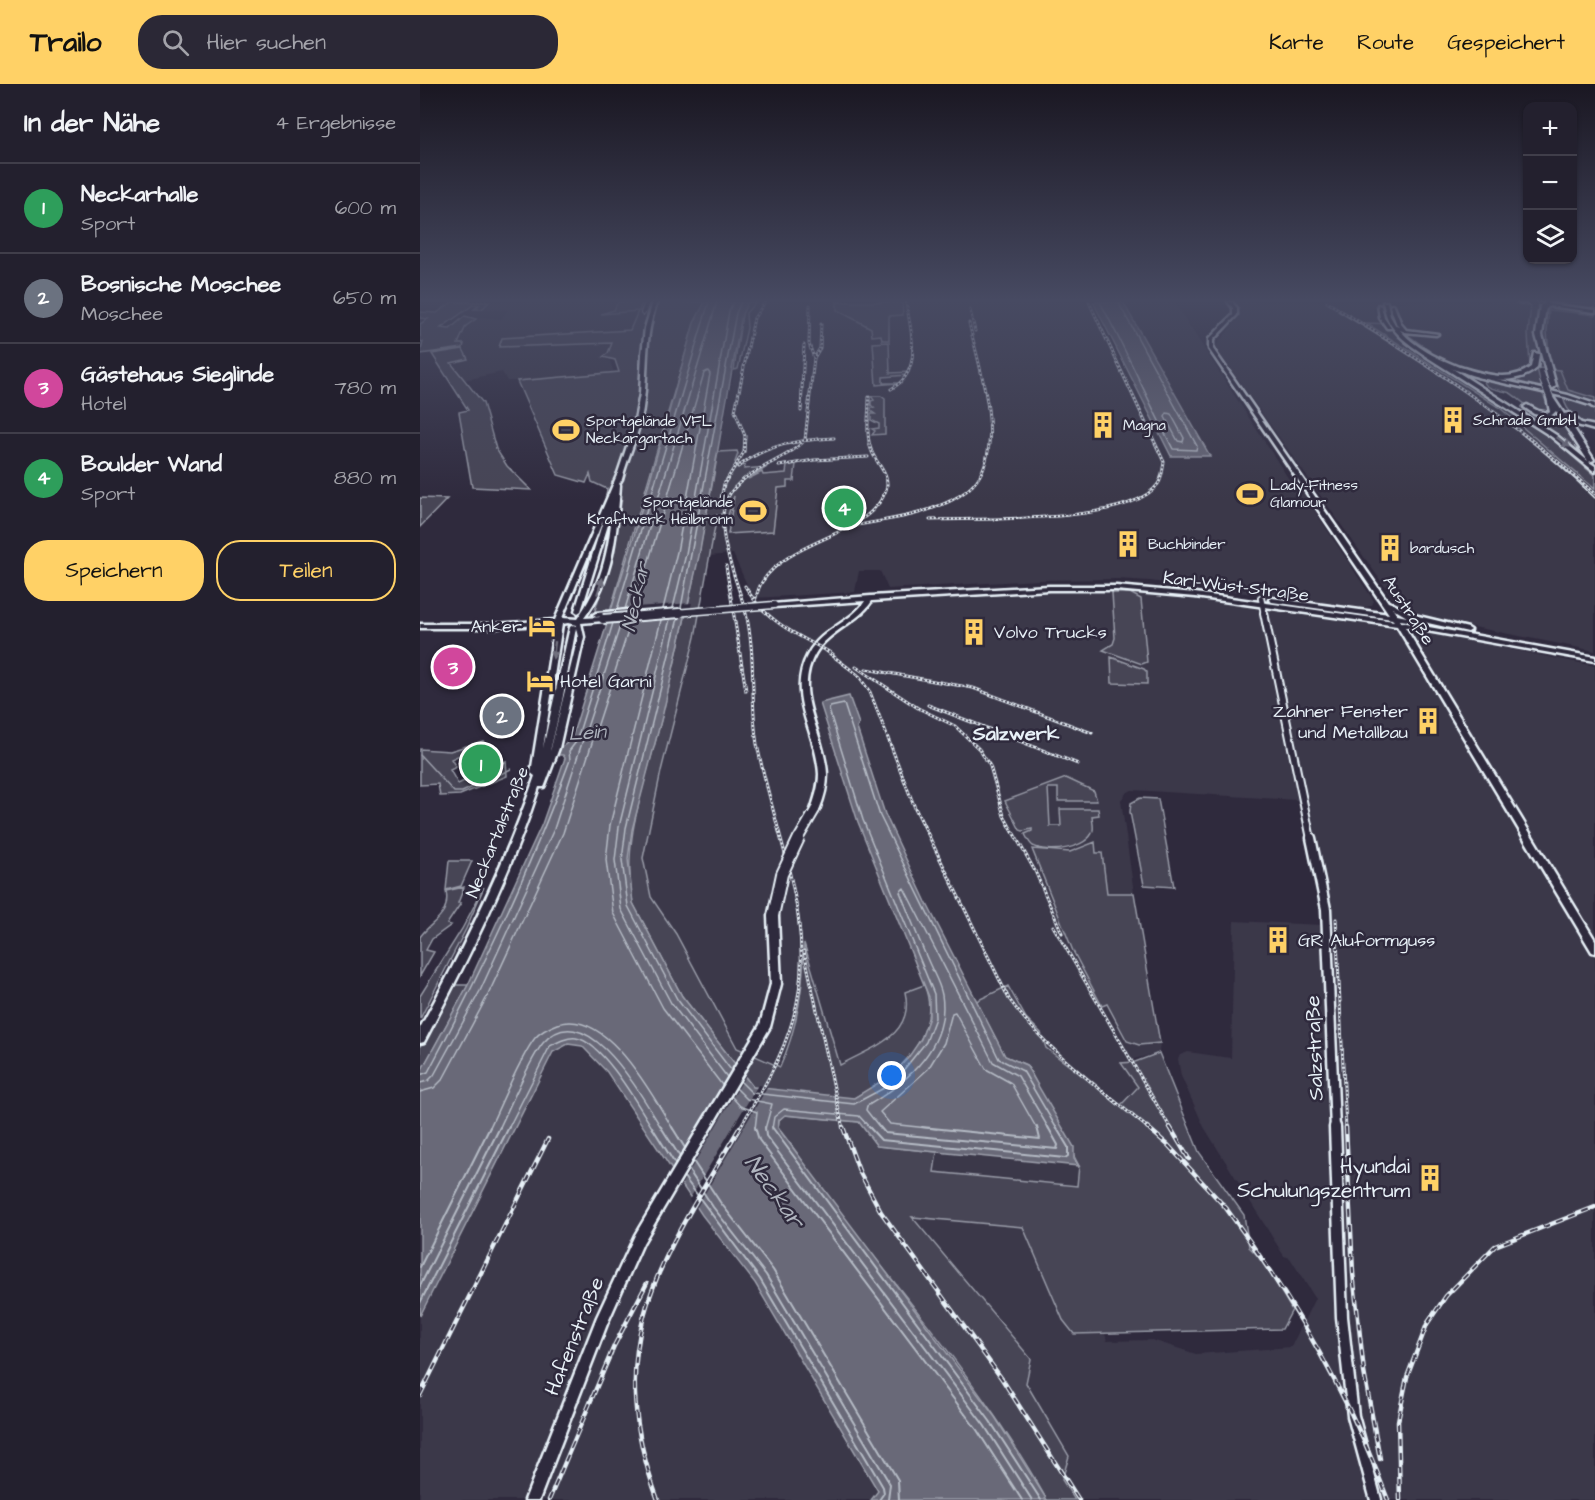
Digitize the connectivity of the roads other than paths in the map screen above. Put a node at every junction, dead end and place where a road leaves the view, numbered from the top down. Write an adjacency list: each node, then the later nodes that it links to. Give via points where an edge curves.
1 (643, 368): 18 (main road, Neckartalstraße, via 641,406)
2 (1224, 368): 22 (main road, Austraße)
3 (1448, 368): 17 (highway, one-way to 17, via 1554,436)
4 (1458, 368): 9 (main road, via 1480,378)
5 (1532, 368): 8 (highway, via 1507,377)
6 (1540, 368): 10 (highway, bridge)
7 (1547, 368): 10 (highway)
8 (1460, 369): 9 (main road)
9 (1544, 391): 11 (main road)
10 (1554, 397): 12 (highway, via 1550,415); 13 (highway); 16 (highway)
11 (1594, 406)
12 (1527, 407)
13 (1567, 414): 14 (highway, via 1579,424); 15 (highway)
14 (1595, 428)
15 (1595, 455)
16 (1595, 465)
17 (1595, 470)
18 (620, 474): 19 (main road, Neckartalstraße); 20 (main road)
19 (617, 484): 26 (main road, one-way to 19, via 613,540); 32 (main road, Neckartalstraße)
20 (575, 578): 32 (main road, via 566,610); 34 (main road)
21 (871, 598): 23 (main road, Karl-Wüst-Straße); 24 (main road, Karl-Wüst-Straße, via 1094,582 1159,586); 25 (main road); 27 (main road); 29 (main road)
22 (1382, 598): 30 (main road, via 1375,610); 35 (main road, Austraße); 38 (main road, via 1412,617)
23 (897, 599): 24 (main road, Karl-Wüst-Straße, via 1097,587); 29 (main road)
24 (1261, 601): 30 (main road, Karl-Wüst-Straße); 35 (main road, Karl-Wüst-Straße); 47 (street, Salzstraße, via 1326,909 1342,1317 1353,1416)
25 (835, 602): 27 (main road); 33 (main road, via 854,608)
26 (594, 603): 31 (main road); 32 (main road)
27 (775, 603): 28 (main road, bridge); 31 (main road, bridge)
28 (628, 612): 31 (main road)
29 (856, 613): 33 (main road, Hafenstraße)
30 (1364, 613): 35 (main road, Karl-Wüst-Straße)
31 (604, 615): 32 (main road); 41 (main road, via 588,627)
32 (576, 619): 34 (main road); 41 (main road, via 581,629); 42 (main road, Neckartalstraße, via 543,763)
33 (848, 619): 46 (main road, Hafenstraße, bridge, via 820,642 805,670 806,708 825,774 825,787 776,888 775,995 765,1027 639,1239)
34 (561, 621): 36 (main road); 42 (main road, one-way to 42)
35 (1397, 621): 37 (main road, Karl-Wüst-Straße); 38 (main road, Karl-Wüst-Straße); 39 (main road, Austraße)
36 (420, 626)
37 (1430, 629): 39 (main road, via 1413,634); 40 (main road, Karl-Wüst-Straße)
38 (1468, 630): 40 (main road, Karl-Wüst-Straße)
39 (1412, 644): 44 (main road, Austraße)
40 (1595, 657)
41 (575, 667): 43 (main road, via 555,748 529,817)
42 (531, 797): 43 (main road, Neckartalstraße)
43 (503, 866): 45 (main road, Neckartalstraße, via 470,942)
44 (1595, 949)
45 (420, 1038)
46 (532, 1500)
47 (1376, 1500)

